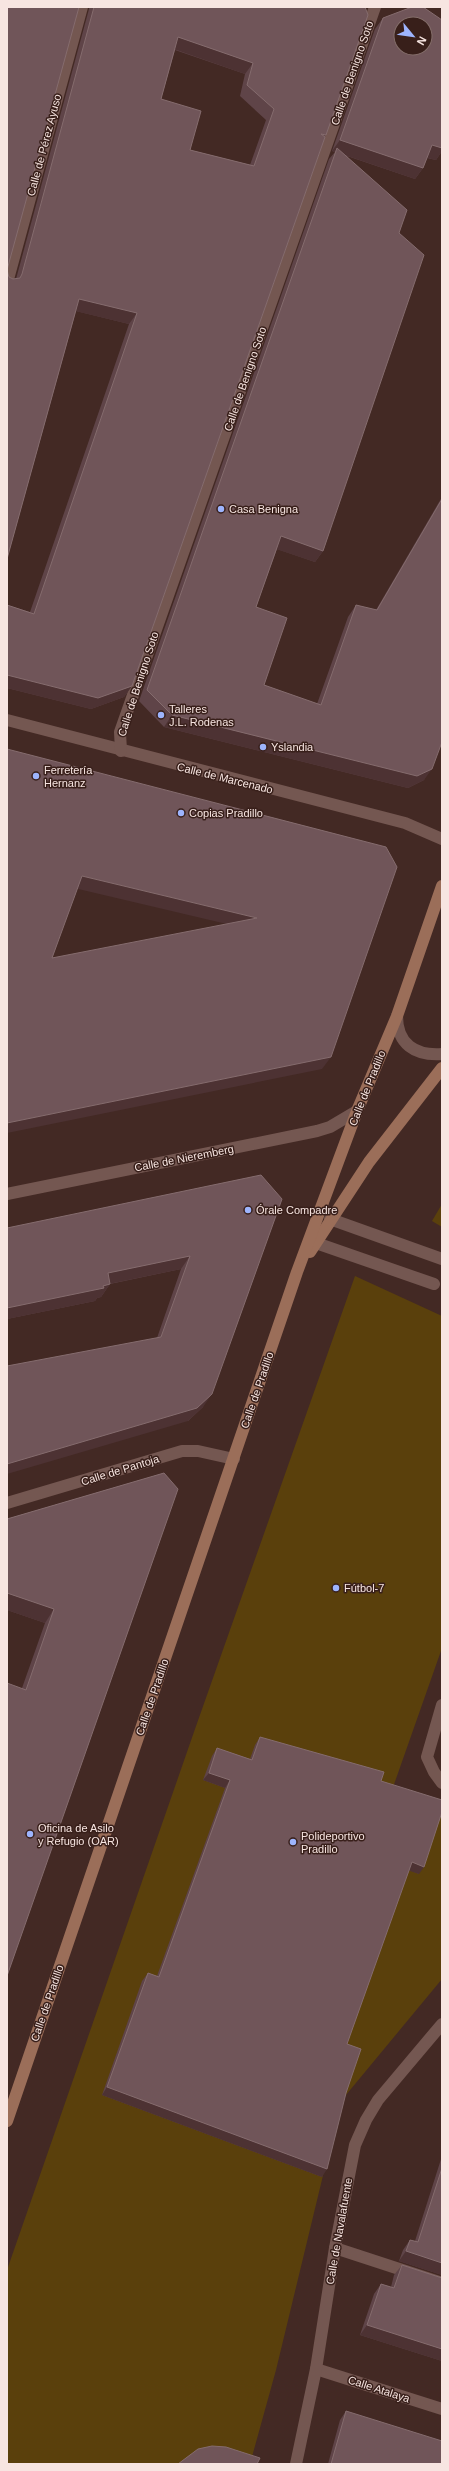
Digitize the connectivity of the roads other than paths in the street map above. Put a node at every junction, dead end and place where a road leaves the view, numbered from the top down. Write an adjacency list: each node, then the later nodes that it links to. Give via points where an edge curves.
1 (82, 7): 3 (street, Calle de Pérez Ayuso)
2 (375, 7): 5 (street, Calle de Benigno Soto, via 120,732)
3 (7, 283)
4 (7, 720): 5 (street, Calle de Marcenado)
5 (121, 751): 6 (street, Calle de Marcenado, via 405,823)
6 (442, 839)
7 (442, 886): 8 (street, Calle de Pradillo)
8 (397, 1016): 9 (street, Calle de Pradillo, via 399,1035 413,1050 432,1055); 11 (street, Calle de Pradillo)
9 (442, 1054)
10 (442, 1068): 13 (street, Calle de Pradillo, via 369,1162)
11 (357, 1111): 12 (street, Calle de Nieremberg, via 330,1127 316,1131); 16 (street, Calle de Pradillo)
12 (7, 1194)
13 (330, 1219): 14 (street, Calle de Pradillo); 15 (street)
14 (316, 1243): 16 (street, Calle de Pradillo); 17 (street)
15 (442, 1259)
16 (297, 1272): 18 (street, Calle de Pradillo)
17 (434, 1284)
18 (234, 1459): 19 (street, Calle de Pantoja, via 198,1450 182,1451); 23 (street, Calle de Pradillo)
19 (7, 1503)
20 (442, 1705): 21 (street, via 427,1757)
21 (442, 1783)
22 (442, 2024): 24 (street, Calle de Navalafuente, via 378,2100 366,2120 356,2145)
23 (7, 2121)
24 (335, 2248): 25 (street); 26 (street, Calle de Navalafuente)
25 (442, 2283)
26 (316, 2369): 27 (street, Calle Atalaya); 28 (street, Calle de Navalafuente)
27 (442, 2409)
28 (296, 2464)

